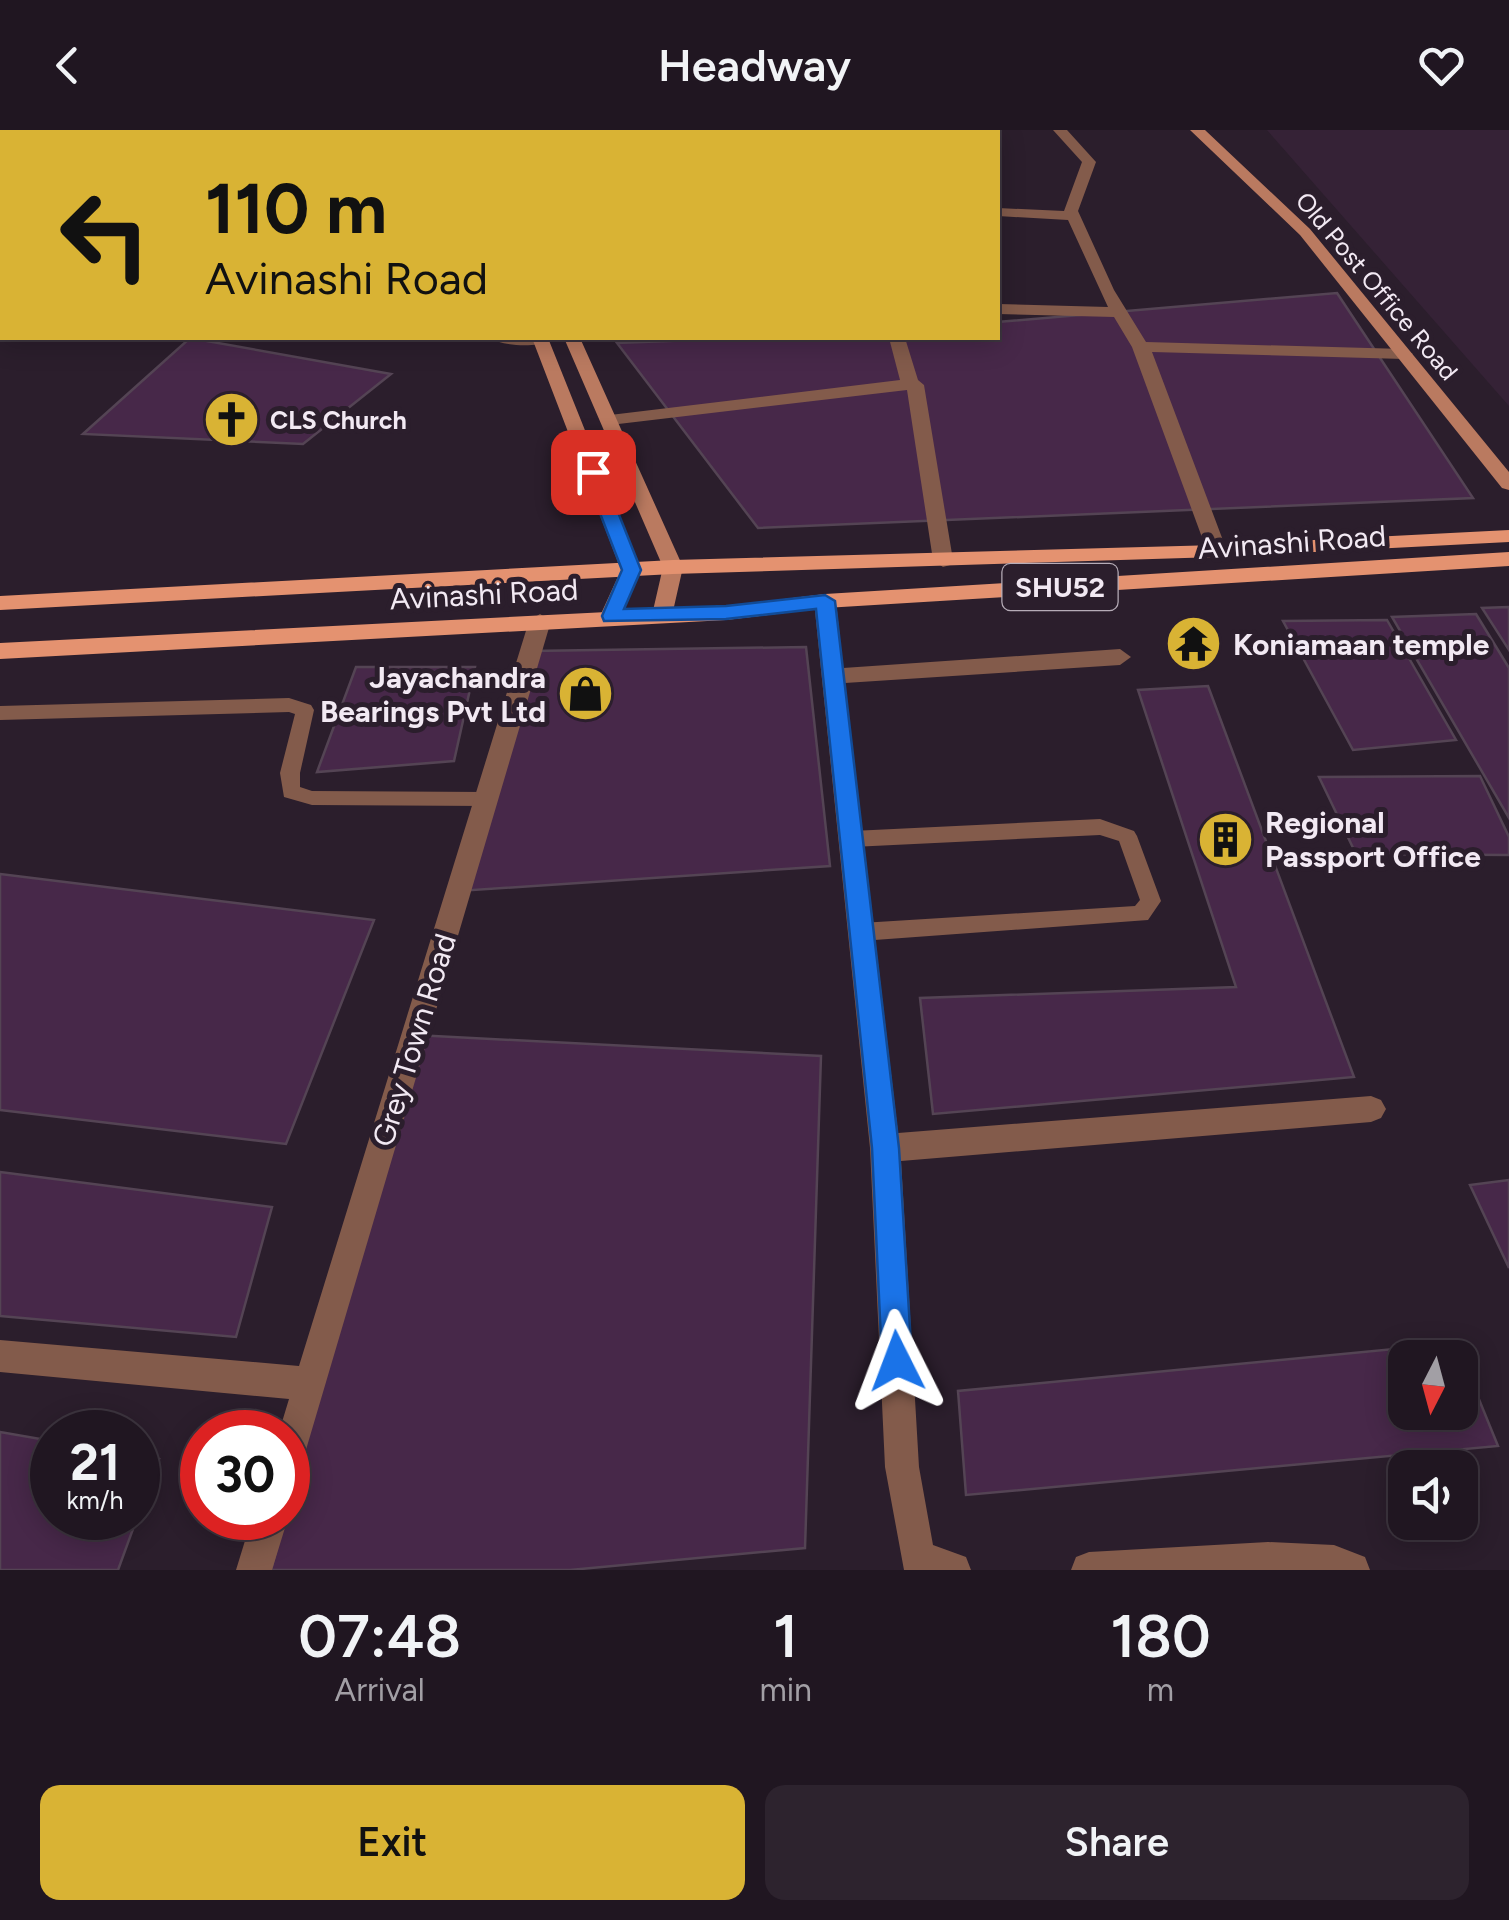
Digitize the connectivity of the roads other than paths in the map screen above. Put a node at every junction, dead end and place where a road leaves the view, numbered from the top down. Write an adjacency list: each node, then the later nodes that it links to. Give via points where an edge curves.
1 (1060, 130): 4 (street, via 1088,162)
2 (1197, 130): 11 (main road, Old Post Office Road, via 1305,232)
3 (1000, 212): 4 (street)
4 (1074, 216): 6 (street)
5 (1000, 309): 6 (street)
6 (1120, 312): 10 (street)
7 (541, 340): 20 (main road)
8 (573, 340): 13 (main road)
9 (899, 340): 13 (street, via 910,384)
10 (1142, 347): 11 (street); 16 (street)
11 (1404, 354): 14 (main road, Old Post Office Road)
12 (915, 385): 18 (street)
13 (610, 420): 19 (main road)
14 (1509, 484)
15 (1509, 536): 16 (main road, Avinashi Road / SHU52)
16 (1218, 551): 18 (main road, Avinashi Road / SHU52)
17 (1509, 559): 21 (main road, Avinashi Road / SHU52)
18 (944, 560): 19 (main road, Avinashi Road / SHU52)
19 (673, 567): 20 (main road, Avinashi Road / SHU52); 23 (main road)
20 (631, 570): 22 (main road, Avinashi Road / SHU52); 24 (main road)
21 (825, 601): 23 (main road, Avinashi Road / SHU52); 28 (street)
22 (0, 603)
23 (663, 615): 24 (main road, Avinashi Road / SHU52)
24 (611, 616): 25 (main road, Avinashi Road / SHU52)
25 (540, 621): 26 (main road, Avinashi Road / SHU52); 30 (street, Grey Town Road)
26 (0, 651)
27 (1120, 657): 28 (street)
28 (833, 676): 31 (street)
29 (0, 713): 30 (lane, via 289,706 306,710 291,792 312,798)
30 (486, 798): 36 (street, Grey Town Road)
31 (852, 839): 32 (street); 32 (lane, via 1115,829 1127,836 1151,901 1141,914)
32 (861, 932): 34 (street)
33 (1371, 1109): 34 (street)
34 (885, 1148): 39 (street)
35 (0, 1356): 36 (street)
36 (310, 1384): 37 (street, Grey Town Road)
37 (302, 1410)
38 (263, 1540): 40 (street)
39 (912, 1564): 41 (street)
40 (254, 1570)
41 (953, 1570)
42 (1088, 1570): 43 (street, via 1300,1560)
43 (1352, 1570)

